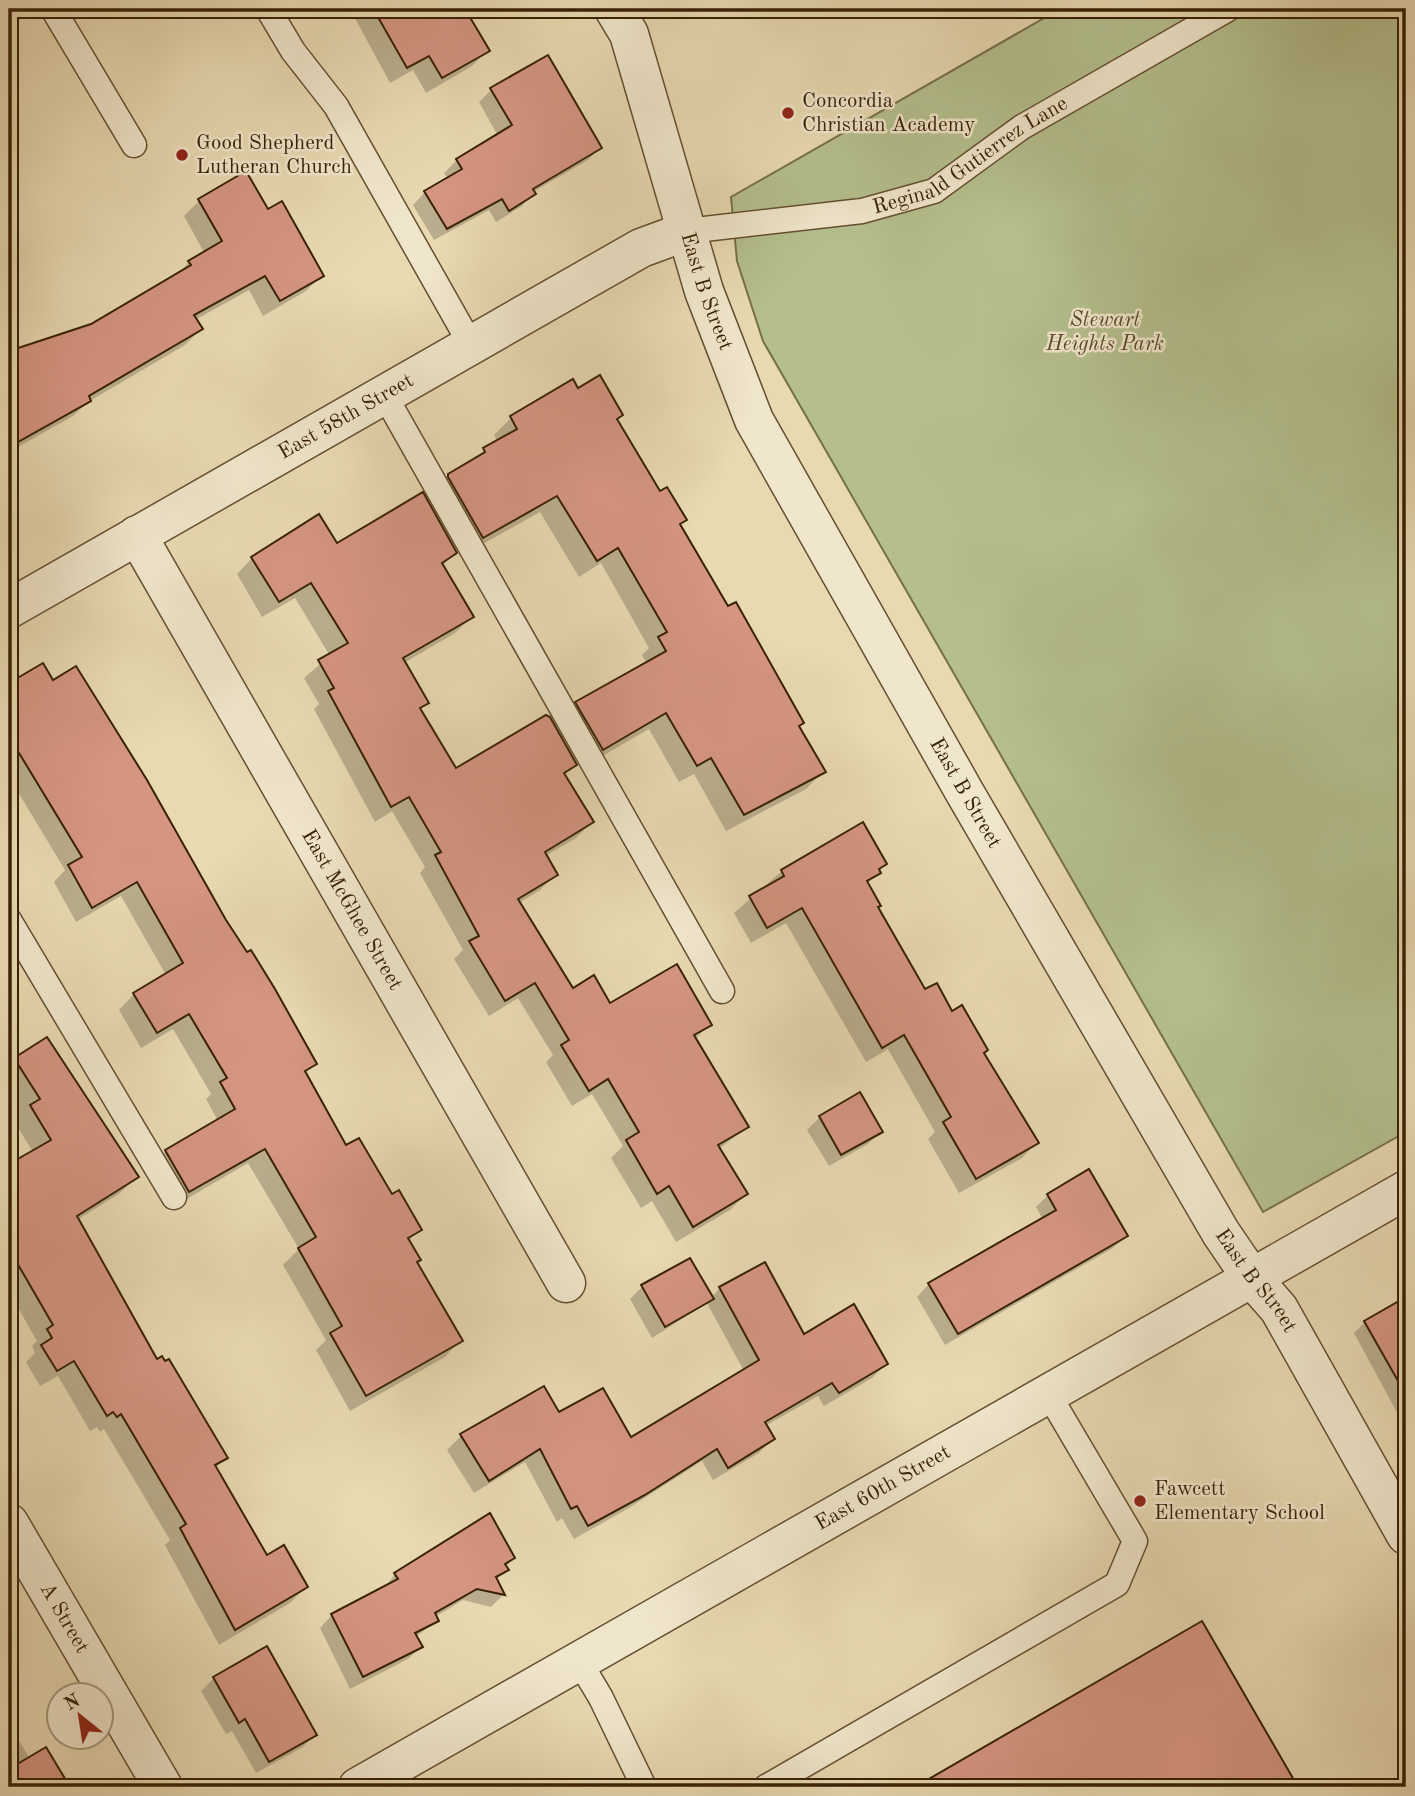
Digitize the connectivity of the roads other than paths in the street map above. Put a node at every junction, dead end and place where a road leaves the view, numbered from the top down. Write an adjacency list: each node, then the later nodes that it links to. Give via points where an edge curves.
1 (53, 9): 5 (lane)
2 (268, 9): 7 (lane, via 293,51 336,106)
3 (614, 9): 6 (street, East B Street, via 629,34)
4 (1228, 9): 6 (lane, Reginald Gutierrez Lane, via 1022,127 934,191 862,211)
5 (134, 145)
6 (688, 231): 7 (street, East 58th Street, via 641,248); 15 (street, East B Street, via 704,291 754,419 965,793)
7 (471, 345): 8 (street, East 58th Street)
8 (384, 394): 9 (street, East 58th Street); 12 (lane)
9 (137, 536): 10 (street, East 58th Street); 16 (street, East McGhee Street)
10 (9, 609)
11 (9, 920): 14 (lane)
12 (722, 991)
13 (1406, 1190): 15 (street, East 60th Street)
14 (174, 1197)
15 (1251, 1277): 17 (street, East 60th Street); 19 (street, East B Street, via 1279,1309)
16 (566, 1283)
17 (1049, 1395): 20 (street, East 60th Street); 24 (lane, via 1135,1541 1117,1584)
18 (9, 1523): 21 (street, A Street)
19 (1406, 1535)
20 (579, 1661): 22 (street, East 60th Street); 23 (lane)
21 (163, 1787)
22 (358, 1787)
23 (644, 1787)
24 (766, 1787)

